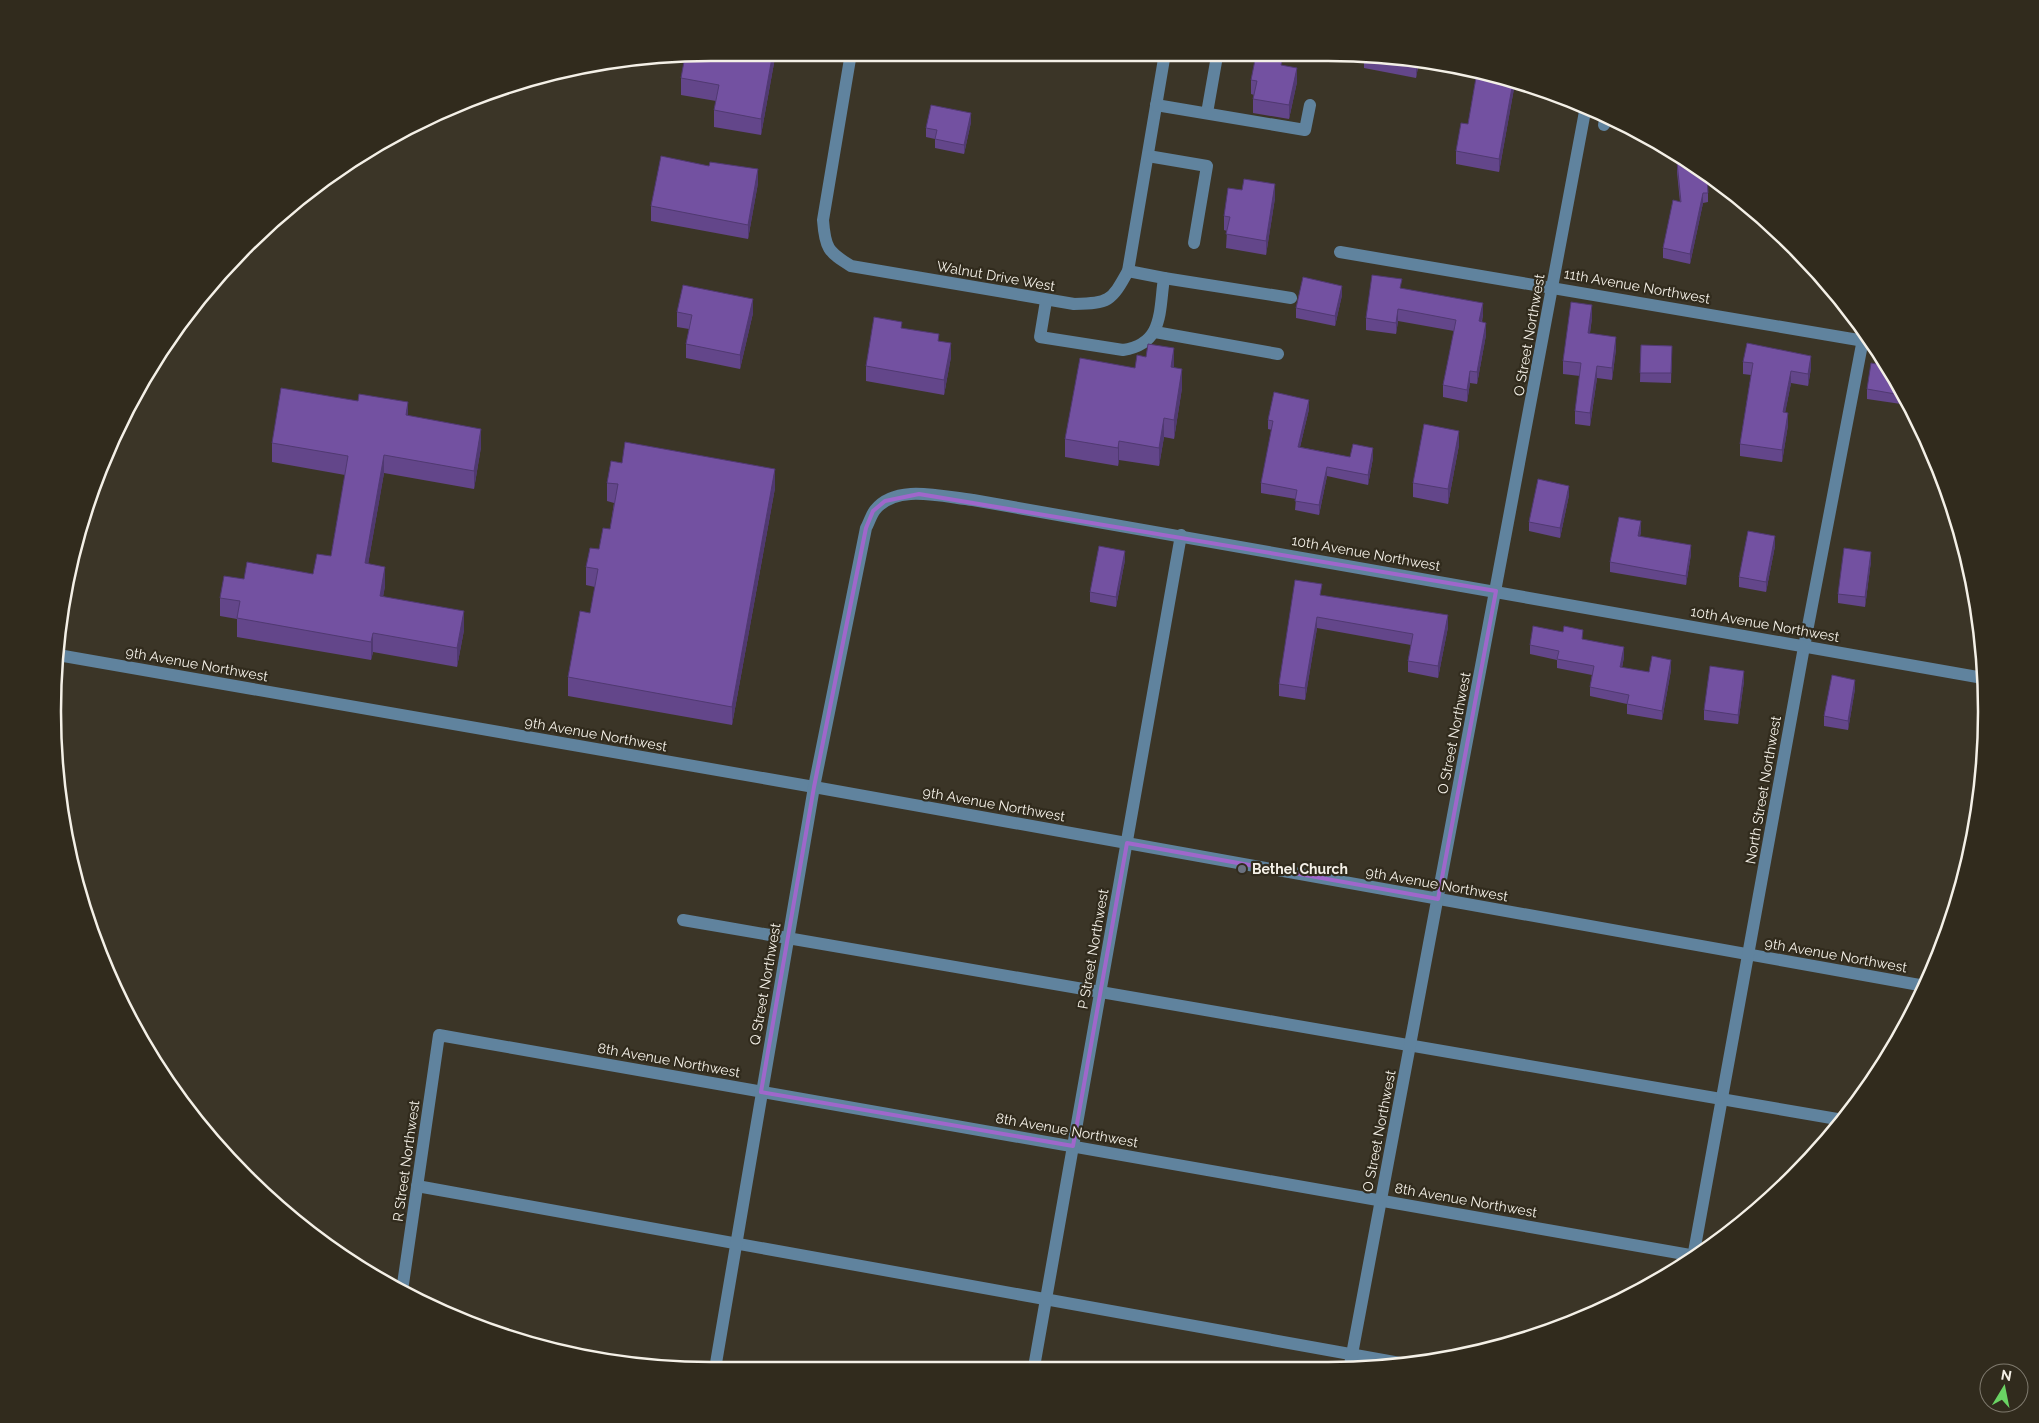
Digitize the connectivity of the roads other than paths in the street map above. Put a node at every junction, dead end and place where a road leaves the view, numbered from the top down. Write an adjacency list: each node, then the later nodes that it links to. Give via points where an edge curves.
1 (850, 61): 15 (street, Walnut Drive West, via 823,220 824,239 831,254 851,266)
2 (1163, 61): 4 (street, Walnut Drive West)
3 (1216, 61): 6 (street)
4 (1156, 105): 6 (street); 8 (street, Walnut Drive West)
5 (1310, 105): 6 (street, via 1305,130)
6 (1207, 113)
7 (1584, 115): 13 (street, O Street Northwest)
8 (1148, 156): 9 (street, via 1207,166); 11 (street, Walnut Drive West)
9 (1194, 243)
10 (1340, 252): 13 (street, 11th Avenue Northwest)
11 (1128, 271): 12 (street); 15 (street, Walnut Drive West, via 1115,294 1100,303)
12 (1164, 278): 14 (street); 16 (street)
13 (1553, 287): 17 (street, 11th Avenue Northwest); 21 (street, O Street Northwest)
14 (1291, 298)
15 (1046, 301): 16 (street, via 1040,337 1123,350 1147,342)
16 (1155, 332): 19 (street)
17 (1859, 338)
18 (1864, 344): 23 (street, North Street Northwest)
19 (1278, 354)
20 (1181, 535): 21 (street, 10th Avenue Northwest); 22 (street, 10th Avenue Northwest, via 973,500 898,495 884,501 874,511 866,528); 27 (street, P Street Northwest)
21 (1496, 591): 23 (street, 10th Avenue Northwest); 28 (street, O Street Northwest)
22 (844, 634): 26 (street, Q Street Northwest)
23 (1804, 646): 25 (street, 10th Avenue Northwest); 31 (street, North Street Northwest)
24 (64, 656): 26 (street, 9th Avenue Northwest)
25 (1976, 677)
26 (814, 787): 27 (street, 9th Avenue Northwest); 30 (street, Q Street Northwest)
27 (1127, 843): 28 (street, 9th Avenue Northwest); 33 (street, P Street Northwest)
28 (1438, 899): 31 (street, 9th Avenue Northwest); 35 (street, O Street Northwest)
29 (683, 920): 30 (street)
30 (788, 938): 33 (street); 36 (street, Q Street Northwest)
31 (1748, 955): 32 (street, 9th Avenue Northwest); 37 (street, North Street Northwest)
32 (1917, 985)
33 (1100, 992): 35 (street); 39 (street, P Street Northwest)
34 (439, 1035): 36 (street, 8th Avenue Northwest); 40 (street, R Street Northwest)
35 (1410, 1046): 37 (street); 41 (street, O Street Northwest)
36 (761, 1092): 39 (street, 8th Avenue Northwest); 42 (street, Q Street Northwest)
37 (1722, 1100): 38 (street); 43 (street, North Street Northwest)
38 (1834, 1118)
39 (1073, 1146): 41 (street, 8th Avenue Northwest); 46 (street, P Street Northwest)
40 (417, 1186): 42 (street); 45 (street, R Street Northwest)
41 (1381, 1200): 44 (street, 8th Avenue Northwest); 47 (street, O Street Northwest)
42 (736, 1243): 46 (street); 48 (street, Q Street Northwest)
43 (1695, 1248)
44 (1686, 1254)
45 (403, 1284)
46 (1046, 1299): 47 (street); 49 (street, P Street Northwest)
47 (1351, 1360)
48 (716, 1362)
49 (1035, 1362)

